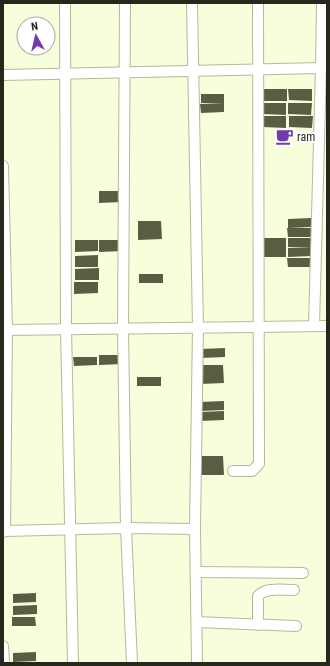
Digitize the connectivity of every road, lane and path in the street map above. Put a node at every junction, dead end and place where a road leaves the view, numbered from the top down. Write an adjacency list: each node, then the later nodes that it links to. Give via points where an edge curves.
1 (65, 3): 10 (street)
2 (125, 3): 9 (street)
3 (192, 3): 8 (street)
4 (258, 3): 7 (street)
5 (322, 3): 6 (street)
6 (321, 68): 7 (street); 14 (street)
7 (259, 70): 8 (street); 13 (street)
8 (192, 71): 9 (street); 18 (street)
9 (126, 73): 10 (street); 17 (street)
10 (66, 74): 11 (street); 16 (street)
11 (3, 75)
12 (3, 166): 19 (street)
13 (258, 326): 14 (street); 18 (street); 20 (street, via 259,464 252,471)
14 (314, 326): 15 (street)
15 (327, 326)
16 (66, 328): 17 (street); 19 (street); 22 (street)
17 (123, 328): 18 (street); 21 (street)
18 (198, 328): 23 (street)
19 (5, 330): 24 (street)
20 (233, 471)
21 (126, 528): 22 (street); 23 (street); 34 (street)
22 (71, 529): 24 (street); 33 (street)
23 (195, 529): 25 (street)
24 (4, 532)
25 (196, 572): 26 (street); 28 (street)
26 (303, 573)
27 (294, 590): 29 (street, via 261,592 258,596)
28 (197, 622): 29 (street); 35 (street)
29 (258, 625): 30 (street)
30 (296, 626)
31 (3, 646): 32 (street)
32 (4, 663)
33 (73, 663)
34 (132, 663)
35 (198, 663)

